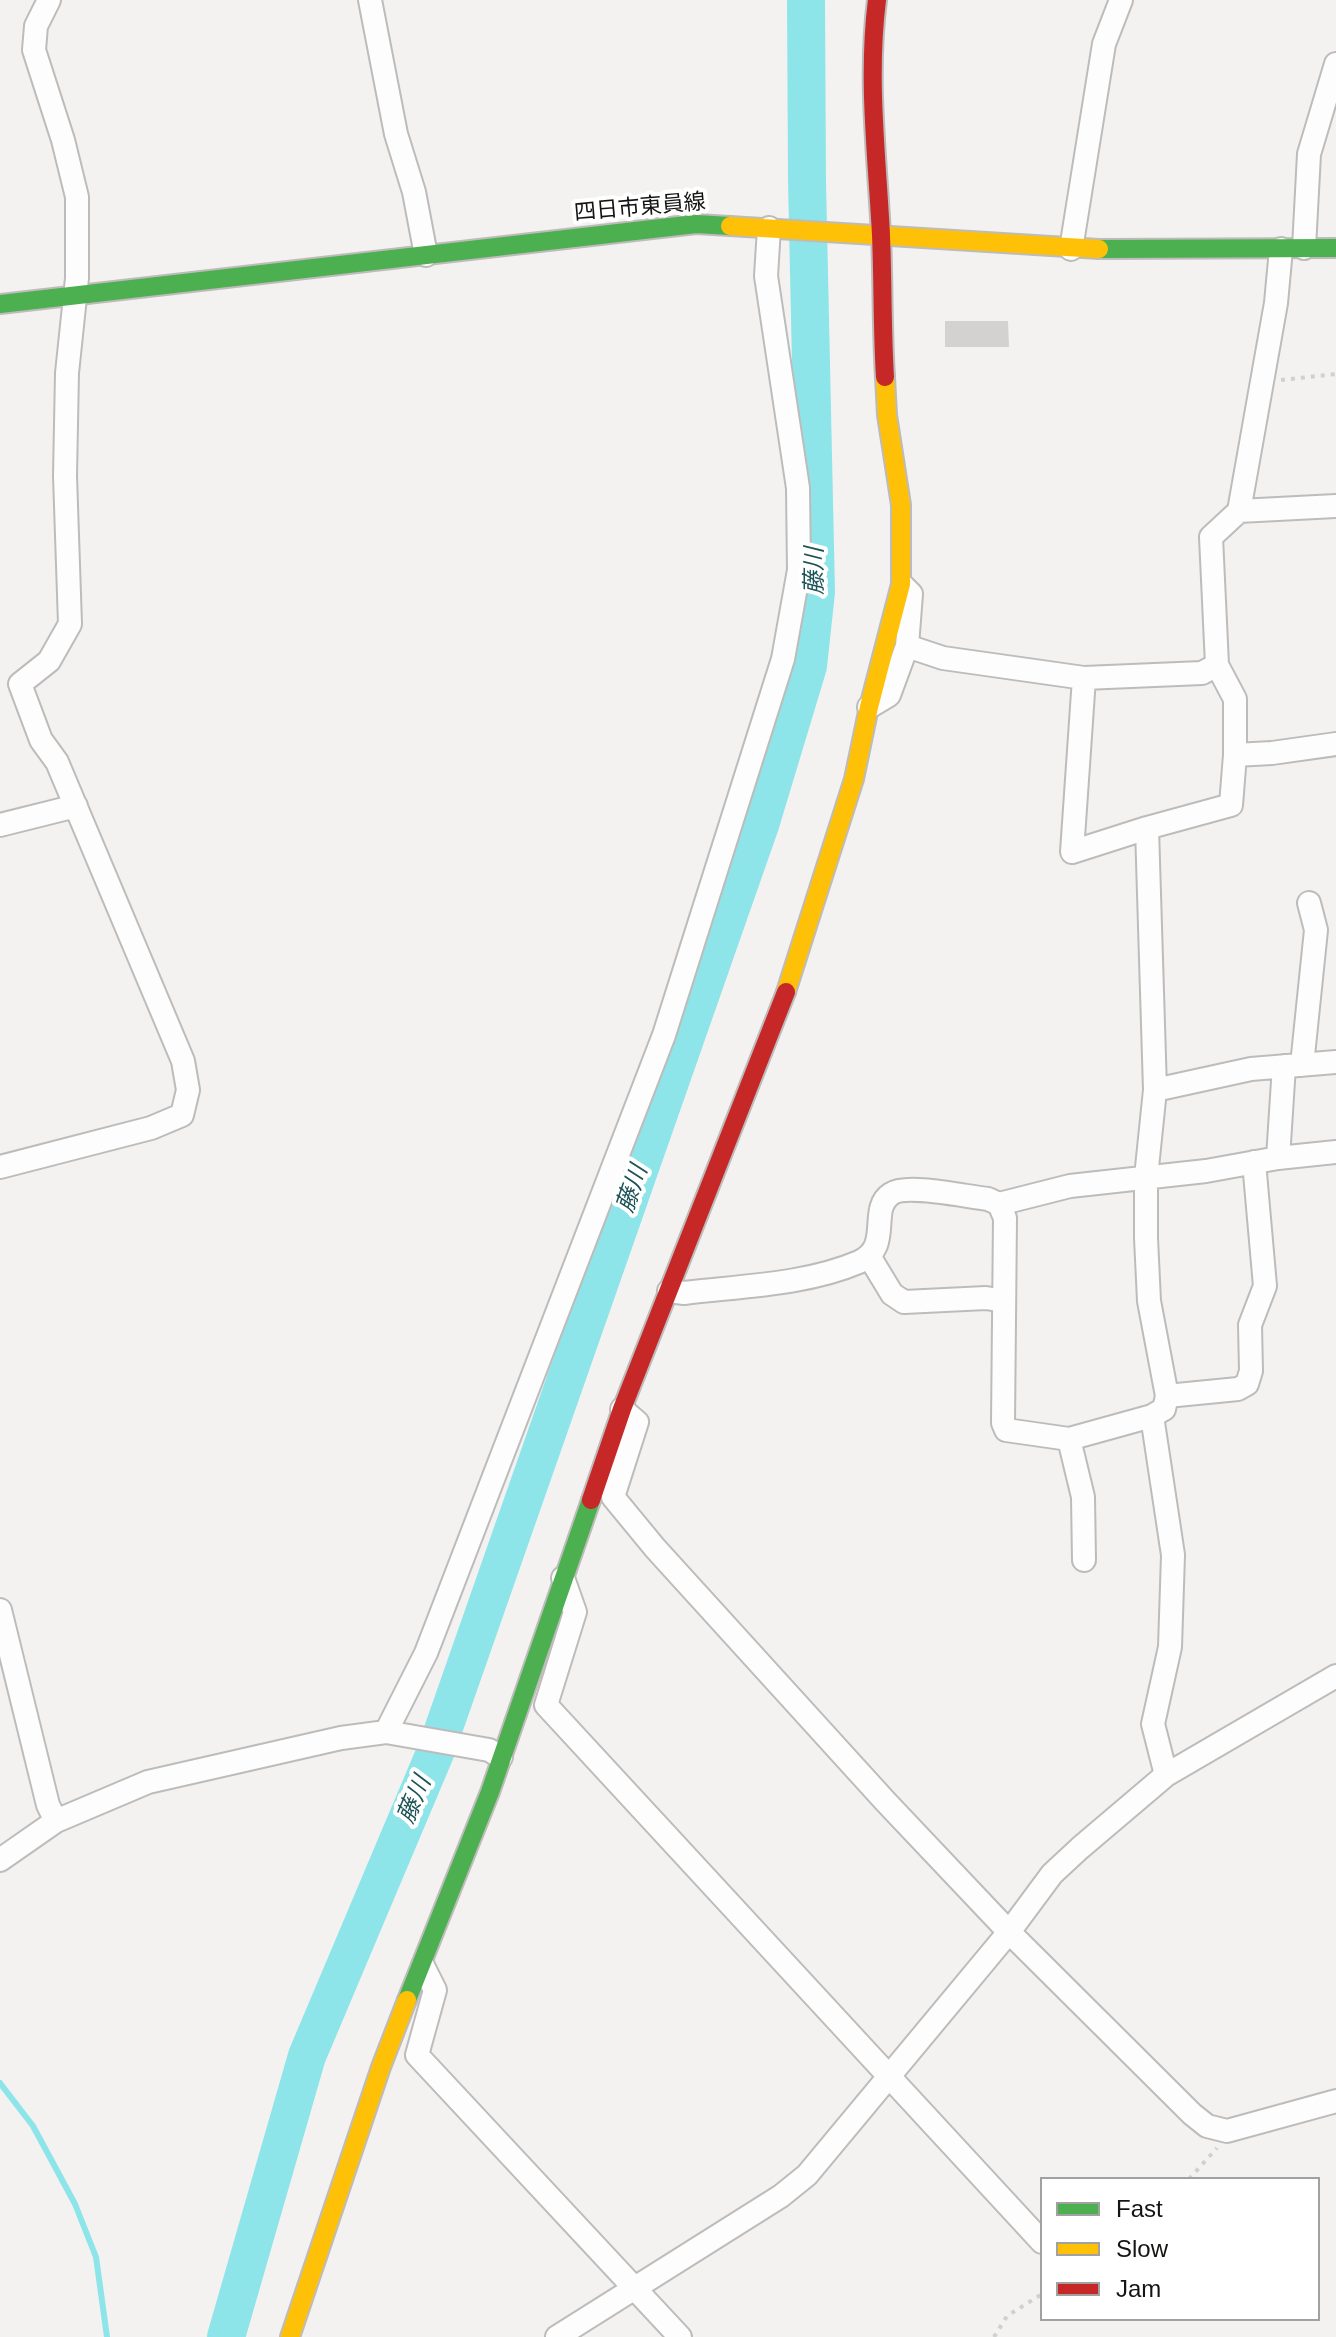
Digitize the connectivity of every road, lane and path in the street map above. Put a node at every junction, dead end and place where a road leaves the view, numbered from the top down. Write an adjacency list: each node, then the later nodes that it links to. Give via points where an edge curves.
1 (49, 0): 12 (street, via 36,26 34,50 77,197)
2 (370, 0): 11 (street)
3 (877, 0): 7 (street, via 874,135)
4 (1121, 0): 9 (street, via 1104,44)
5 (1336, 64): 10 (street, via 1309,154)
6 (779, 228): 7 (street, 四日市東員線); 11 (street, 四日市東員線, via 696,224); 49 (street, via 766,276 798,488 799,570 783,659 664,1035)
7 (881, 237): 9 (street, 四日市東員線); 18 (street, via 887,415 901,505)
8 (1336, 248): 10 (street, 四日市東員線)
9 (1071, 249): 10 (street, 四日市東員線)
10 (1293, 249): 15 (street, via 1276,303)
11 (426, 255): 12 (street, 四日市東員線)
12 (75, 297): 13 (street, 四日市東員線); 25 (street, via 65,476 70,624 49,661 20,684 41,740)
13 (0, 304)
14 (1336, 374): 15 (path)
15 (1263, 378): 17 (street)
16 (1336, 506): 17 (street)
17 (1239, 511): 20 (street, via 1211,537)
18 (901, 584): 19 (street, via 911,594); 22 (street)
19 (907, 646): 21 (street, via 943,658); 22 (street, via 889,695)
20 (1217, 665): 21 (street, via 1202,673); 24 (street, via 1235,699)
21 (1084, 678): 27 (street, via 1072,852)
22 (869, 707): 39 (street, via 854,779 793,974)
23 (1336, 744): 24 (street)
24 (1235, 755): 27 (street, via 1231,805)
25 (76, 806): 26 (street); 35 (street, via 183,1061 188,1090 182,1115 151,1128)
26 (0, 825)
27 (1147, 828): 31 (street)
28 (1309, 903): 30 (street, via 1316,930)
29 (1336, 1062): 30 (street)
30 (1293, 1066): 31 (street, via 1251,1069); 33 (street)
31 (1155, 1090): 36 (street)
32 (1336, 1152): 33 (street)
33 (1278, 1158): 34 (street)
34 (1254, 1162): 36 (street); 41 (street, via 1265,1286 1250,1325 1247,1384)
35 (0, 1167)
36 (1146, 1177): 37 (street, via 1070,1186); 41 (street, via 1149,1301)
37 (999, 1204): 38 (street, via 909,1190 892,1193 883,1202 877,1247); 40 (street, via 1005,1218)
38 (869, 1256): 39 (street, via 816,1276); 40 (street, via 892,1294 904,1302)
39 (669, 1291): 42 (street)
40 (1004, 1301): 44 (street, via 1006,1430)
41 (1167, 1396): 43 (street, via 1164,1409)
42 (622, 1409): 46 (street); 54 (street, via 637,1422 613,1497)
43 (1152, 1416): 44 (street); 51 (street, via 1173,1555 1170,1647 1153,1724)
44 (1069, 1439): 45 (street, via 1083,1497)
45 (1084, 1560)
46 (563, 1578): 50 (street); 56 (street, via 575,1612 546,1705)
47 (0, 1610): 52 (street)
48 (1336, 1676): 51 (street)
49 (394, 1734): 50 (street); 52 (street, via 341,1738 148,1782)
50 (495, 1753): 55 (street, via 490,1792)
51 (1166, 1775): 54 (street, via 1052,1874)
52 (56, 1821): 53 (street)
53 (0, 1860)
54 (1009, 1932): 56 (street); 58 (street, via 1192,2114 1207,2126)
55 (423, 1966): 61 (street, via 435,1990 417,2055); 63 (street, via 381,2067)
56 (890, 2076): 60 (street); 61 (street, via 807,2175)
57 (1336, 2101): 58 (street)
58 (1227, 2131): 59 (path)
59 (1191, 2177)
60 (1040, 2240)
61 (636, 2289): 64 (street); 65 (street)
62 (1040, 2295): 66 (path, via 1007,2316)
63 (290, 2337)
64 (557, 2337)
65 (680, 2337)
66 (994, 2337)

